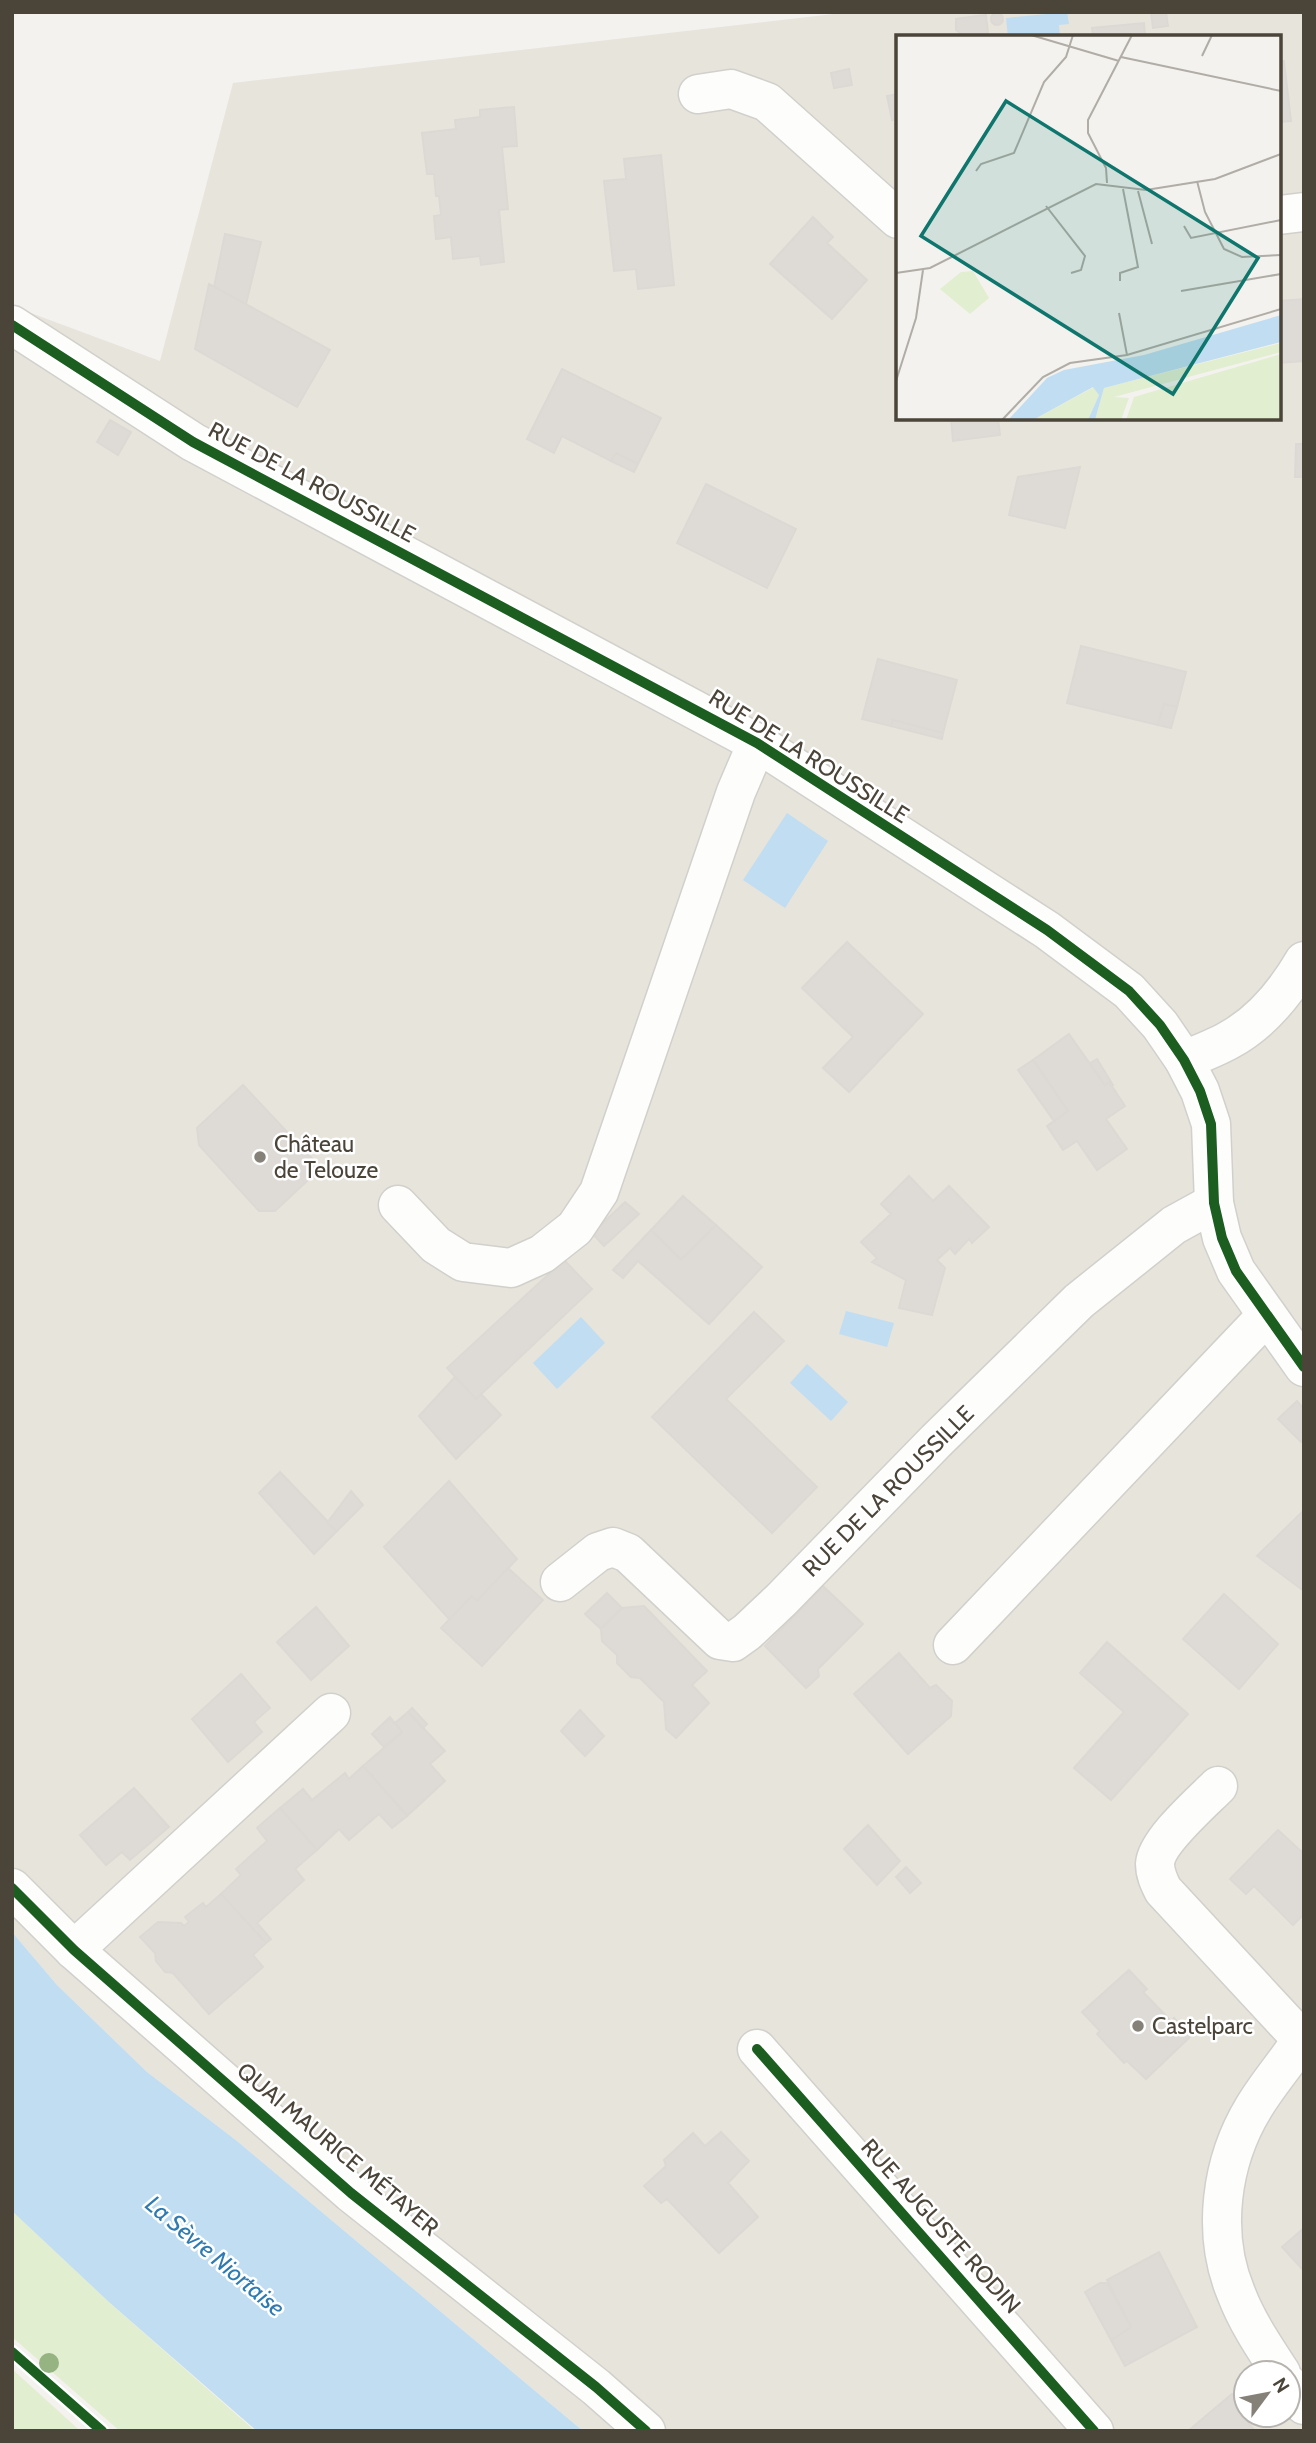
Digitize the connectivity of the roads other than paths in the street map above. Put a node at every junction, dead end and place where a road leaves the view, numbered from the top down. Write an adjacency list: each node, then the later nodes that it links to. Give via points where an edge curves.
1 (698, 94): 4 (street, via 731,89 766,102)
2 (1304, 212): 3 (street)
3 (1281, 215)
4 (896, 217)
5 (12, 325): 6 (street, RUE DE LA ROUSSILLE, via 193,442)
6 (757, 743): 8 (street, RUE DE LA ROUSSILLE, via 1057,938 1129,992); 10 (street, via 736,792 599,1192 575,1228 542,1254 511,1268 463,1262 436,1245)
7 (1304, 961): 8 (street, via 1258,1020 1230,1040)
8 (1184, 1060): 9 (street, RUE DE LA ROUSSILLE, via 1211,1124)
9 (1214, 1203): 11 (street, RUE DE LA ROUSSILLE, via 1236,1271); 13 (street, RUE DE LA ROUSSILLE, via 1174,1225 1079,1301 733,1642 720,1640 628,1553 613,1547 598,1552)
10 (398, 1205)
11 (1267, 1315): 12 (street, RUE DE LA ROUSSILLE); 14 (street)
12 (1304, 1367)
13 (560, 1581)
14 (953, 1645)
15 (331, 1713): 18 (street)
16 (1218, 1786): 19 (street, via 1163,1844 1155,1861 1156,1876 1163,1890)
17 (12, 1888): 18 (street, QUAI MAURICE MÉTAYER)
18 (74, 1950): 22 (street, QUAI MAURICE MÉTAYER, via 351,2193)
19 (1303, 2039): 21 (street, via 1240,2134 1228,2166 1222,2203 1223,2244 1234,2291)
20 (757, 2049): 23 (street, RUE AUGUSTE RODIN)
21 (1271, 2359)
22 (646, 2431)
23 (1094, 2431)

